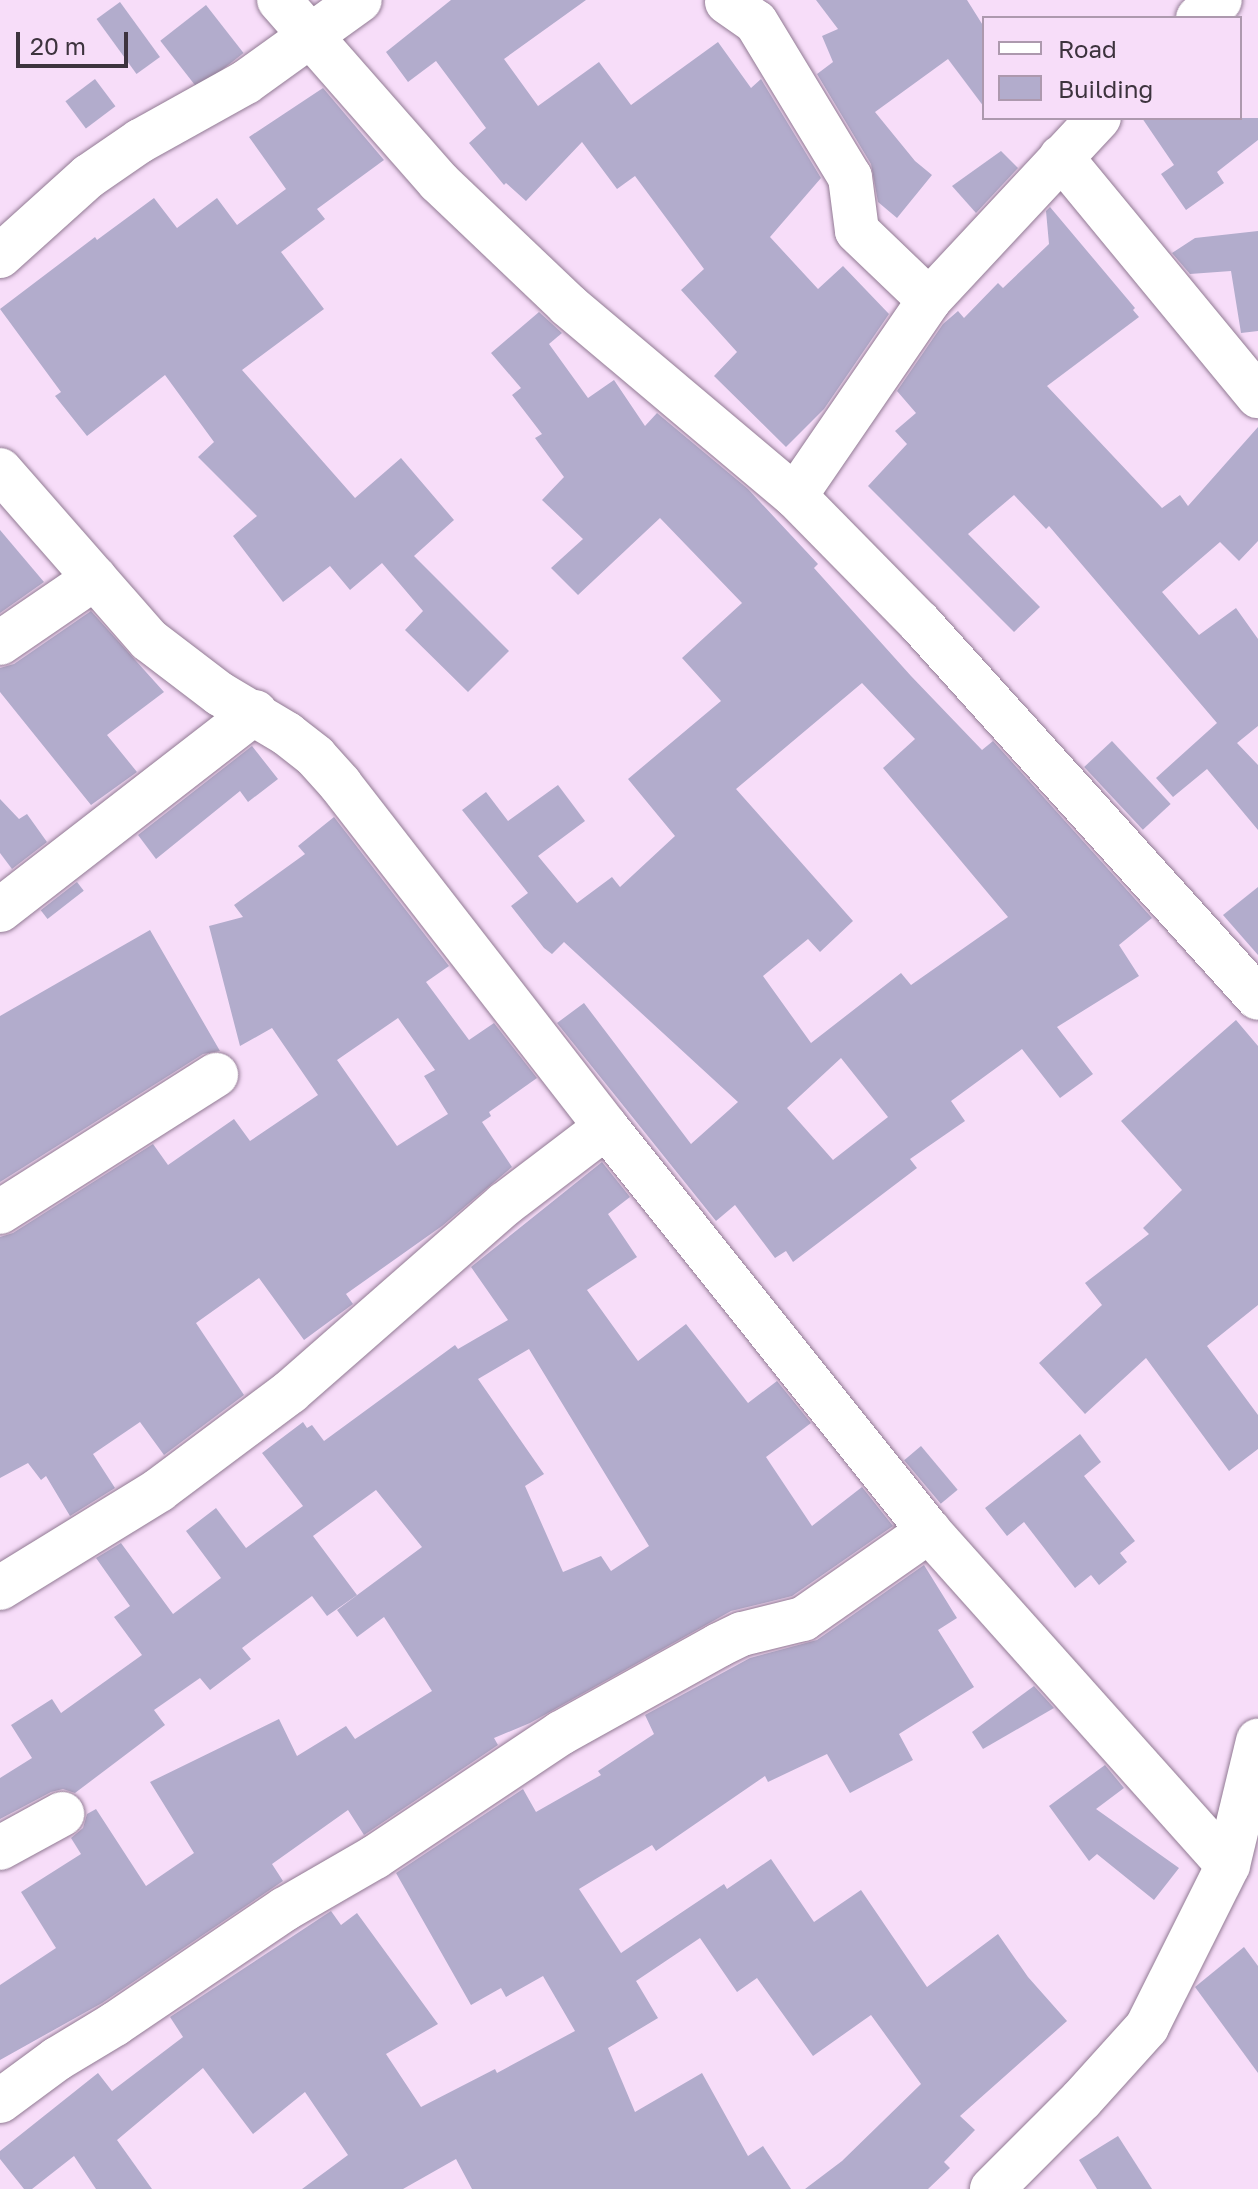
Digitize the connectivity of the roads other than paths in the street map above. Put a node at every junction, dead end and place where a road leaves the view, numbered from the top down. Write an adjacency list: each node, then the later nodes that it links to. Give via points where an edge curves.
1 (279, 0): 6 (street)
2 (360, 0): 6 (street)
3 (1220, 0): 5 (street)
4 (727, 2): 10 (street, via 756,22 850,177 857,231)
5 (1200, 16)
6 (309, 35): 9 (street, via 246,82 89,176); 13 (street, via 439,182 492,233 580,315)
7 (1097, 120): 8 (street)
8 (1061, 157): 10 (street); 11 (street)
9 (0, 256)
10 (929, 300): 13 (street)
11 (1252, 377)
12 (0, 470): 14 (street)
13 (795, 496): 18 (street, via 919,622)
14 (95, 578): 15 (street); 16 (street, via 149,640 220,694)
15 (0, 643)
16 (255, 712): 17 (street); 20 (street, via 315,756 340,784)
17 (0, 910)
18 (1258, 998)
19 (216, 1075): 21 (street)
20 (606, 1127): 22 (street); 23 (street, via 505,1204 278,1401 159,1490)
21 (0, 1212)
22 (929, 1531): 27 (street); 28 (street, via 803,1619 731,1639 561,1733 375,1857 285,1909)
23 (0, 1588)
24 (1258, 1741): 27 (street)
25 (62, 1814): 26 (street)
26 (0, 1848)
27 (1228, 1865): 29 (street, via 1147,2027)
28 (0, 2101)
29 (992, 2189)

